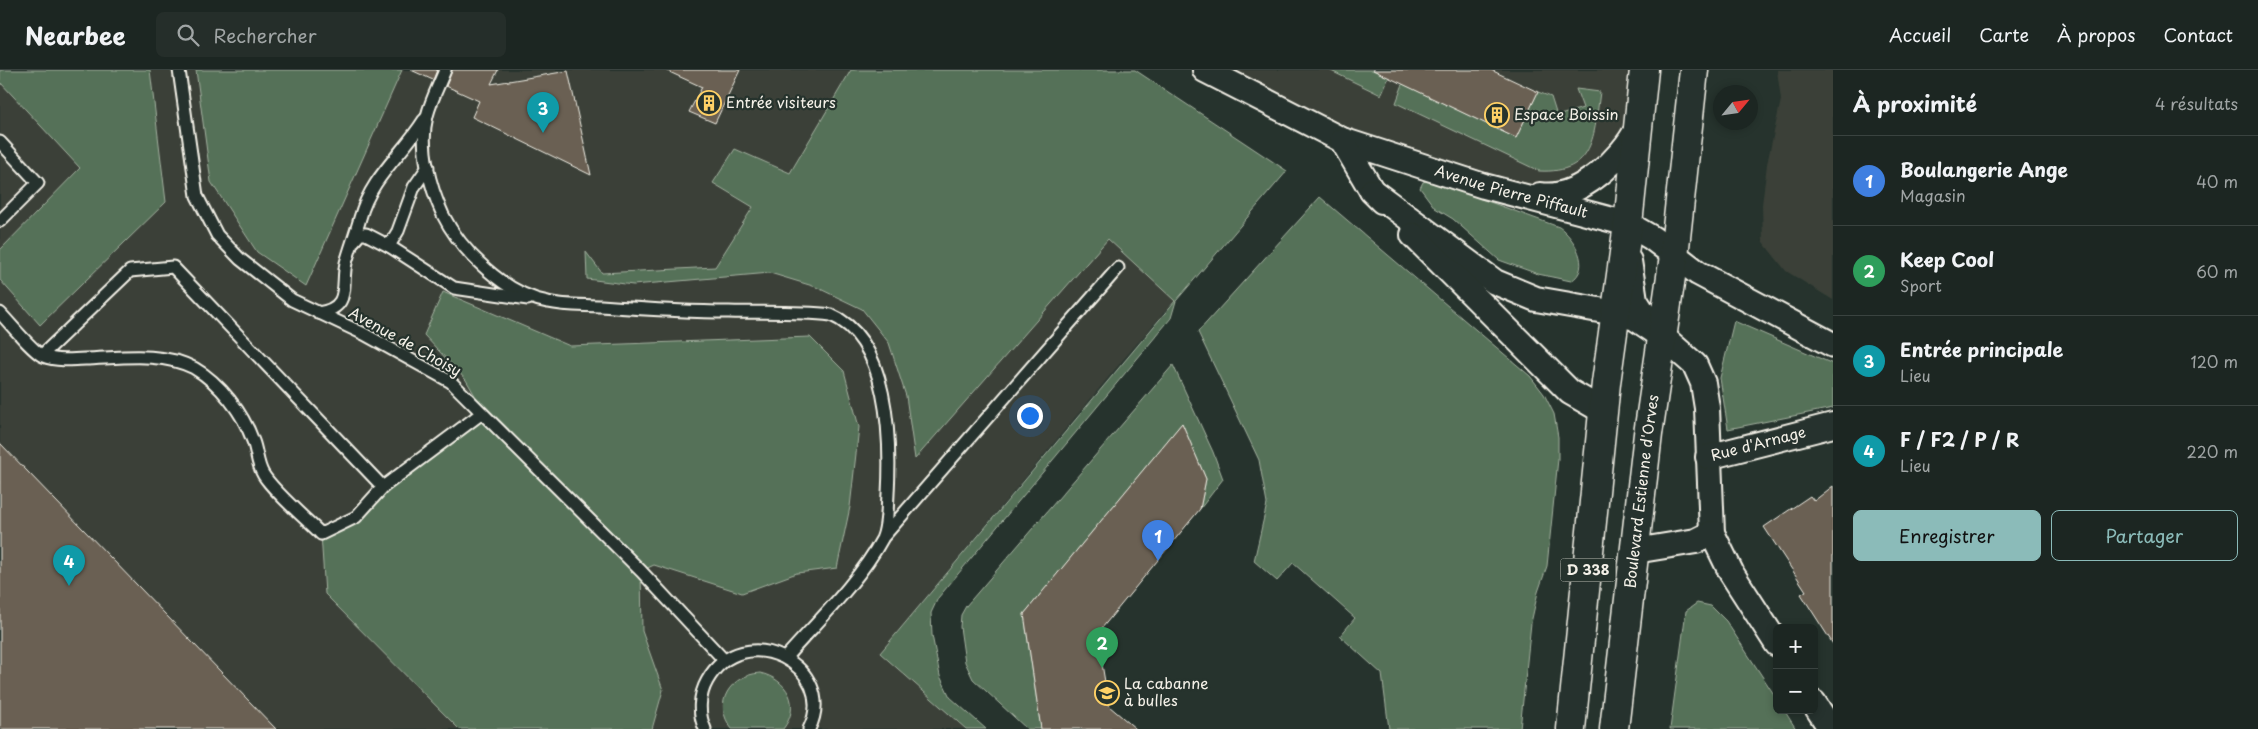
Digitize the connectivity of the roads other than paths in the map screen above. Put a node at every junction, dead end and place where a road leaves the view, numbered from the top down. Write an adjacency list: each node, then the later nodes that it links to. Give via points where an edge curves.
1 (179, 70): 22 (lane, Avenue de Choisy, via 197,196 217,234 240,258 292,300)
2 (445, 70): 6 (lane)
3 (1205, 70): 8 (street, Avenue Pierre Piffault)
4 (1644, 70): 7 (main road, D 338)
5 (1694, 70): 17 (main road, Boulevard Estienne d'Orves / D 338)
6 (427, 114): 10 (lane, via 424,140); 15 (lane, via 413,138 378,177 364,201)
7 (1638, 127): 11 (street, via 1622,153 1601,172 1568,192 1546,196); 14 (main road, D 338)
8 (1342, 140): 11 (street, Avenue Pierre Piffault); 12 (street)
9 (0, 142): 13 (lane, via 38,182)
10 (428, 167): 16 (lane, via 414,187); 19 (lane, via 439,206 472,256 516,289)
11 (1484, 186): 14 (street, Avenue Pierre Piffault)
12 (1372, 191): 20 (street, via 1496,282 1536,299); 26 (street, via 1443,267 1570,392)
13 (0, 221)
14 (1628, 224): 17 (street, Avenue Pierre Piffault); 20 (main road, D 338)
15 (353, 241): 16 (lane, via 364,233); 22 (lane, via 346,262 344,295 333,308)
16 (389, 246): 19 (lane, via 454,288)
17 (1674, 256): 20 (street, Boulevard Estienne d'Orves, via 1652,300); 23 (main road, Boulevard Estienne d'Orves / D 338); 24 (street, via 1698,273)
18 (1118, 268): 32 (lane)
19 (547, 302): 32 (lane, via 681,312 823,314 847,323 868,349 883,398 889,480)
20 (1628, 310): 23 (street, Rue d'Arnage); 26 (main road, D 338)
21 (0, 313): 25 (lane)
22 (318, 313): 27 (lane, Avenue de Choisy, via 364,334 451,382)
23 (1660, 334): 29 (street, Rue d'Arnage, via 1695,365 1703,383); 33 (main road, Boulevard Estienne d'Orves / D 338)
24 (1833, 345)
25 (42, 355): 30 (lane, via 62,360 168,360 193,368 218,388 240,414 268,480 321,534 356,517); 30 (lane, via 130,271 173,267)
26 (1603, 411): 40 (main road, D 338)
27 (482, 413): 30 (lane); 36 (lane, Avenue de Choisy, via 641,571)
28 (1833, 425): 29 (street, Rue d'Arnage)
29 (1708, 457): 31 (street)
30 (383, 487)
31 (1712, 532): 33 (street, via 1696,541); 34 (street, via 1732,574)
32 (882, 539): 35 (lane, via 860,571)
33 (1634, 551): 41 (main road, Boulevard Estienne d'Orves / D 338)
34 (1773, 638)
35 (786, 657): 36 (lane, via 771,651 754,650); 39 (lane, via 810,686 814,704)
36 (724, 660): 38 (lane, via 703,688 700,705)
37 (1818, 709): 42 (street)
38 (705, 729)
39 (809, 729)
40 (1571, 729)
41 (1614, 729)
42 (1831, 729)

